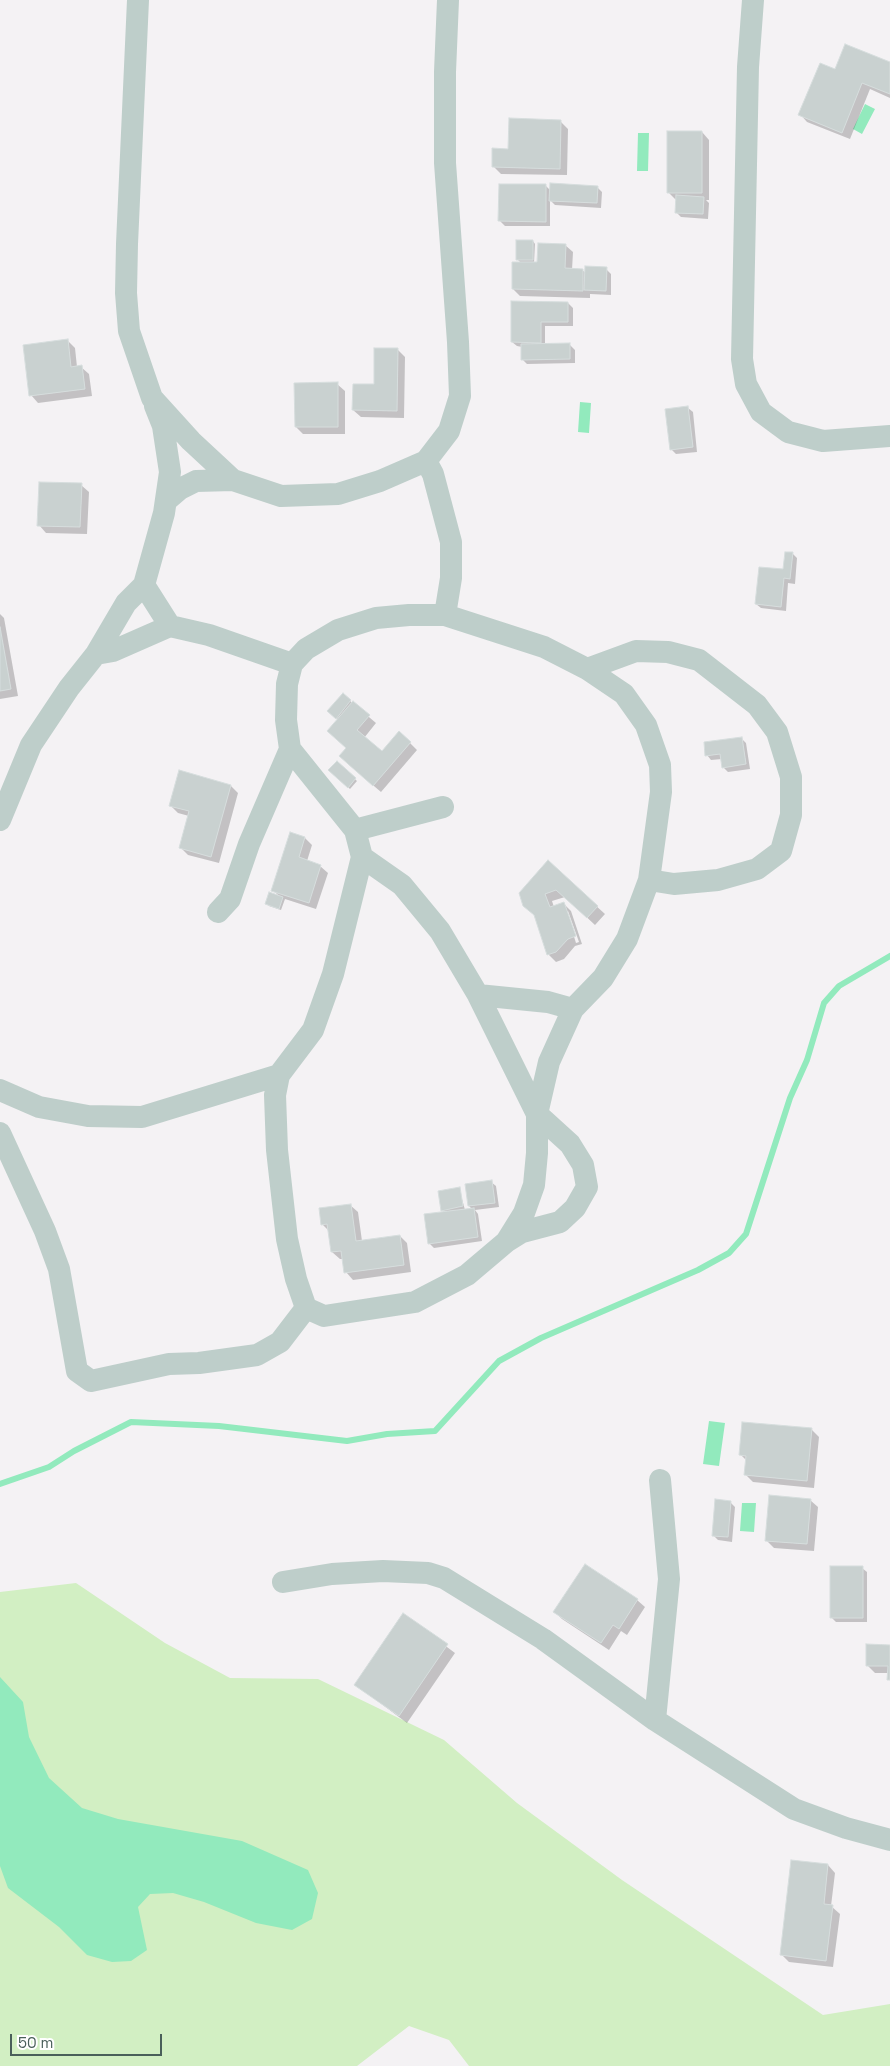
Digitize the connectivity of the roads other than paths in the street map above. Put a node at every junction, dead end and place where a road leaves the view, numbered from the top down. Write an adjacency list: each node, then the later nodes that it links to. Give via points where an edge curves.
1 (138, 0): 4 (street, via 126,293 129,331)
2 (448, 0): 6 (street, via 444,72 445,163 460,396 449,432)
3 (753, 0): 5 (street, via 745,190 742,359 746,384 761,412 788,432 823,441)
4 (152, 398): 7 (street); 8 (street, via 163,426 170,472)
5 (890, 436)
6 (426, 461): 7 (street, via 380,481 338,494 281,496); 10 (street, via 433,474 451,542 451,578)
7 (233, 480): 8 (street, via 196,481)
8 (166, 501): 9 (street)
9 (144, 585): 11 (street); 12 (street, via 126,603)
10 (445, 615): 13 (street, via 376,618 338,630 306,649); 14 (street, via 544,648)
11 (170, 626): 12 (street, via 113,651); 13 (street, via 209,635)
12 (96, 654): 17 (street, via 31,745)
13 (292, 664): 15 (street, via 287,684 286,720)
14 (587, 669): 20 (street, via 624,694 646,725 660,765 661,792); 20 (street, via 636,651 668,652 699,660 757,706 777,732 791,777 791,815 781,851 757,869 718,880 674,884)
15 (290, 749): 18 (street); 21 (street, via 249,844 230,899)
16 (443, 807): 18 (street)
17 (0, 820)
18 (355, 830): 19 (street)
19 (362, 857): 22 (street, via 402,885 440,931); 24 (street, via 333,974 312,1030)
20 (650, 880): 23 (street, via 627,939 603,978)
21 (218, 912)
22 (478, 995): 23 (street, via 548,1002); 26 (street)
23 (574, 1009): 26 (street, via 549,1062)
24 (279, 1075): 25 (street, via 142,1117 88,1116 39,1107); 29 (street, via 275,1095 277,1150 286,1229)
25 (0, 1090)
26 (537, 1114): 28 (street, via 534,1185 524,1213); 28 (street, via 570,1144 583,1164 587,1187 575,1208 560,1222 522,1232)
27 (0, 1133): 29 (street, via 44,1230 58,1270 77,1371 91,1381 169,1364 257,1355 280,1342)
28 (506, 1242): 29 (street, via 467,1275 415,1302 324,1316)
29 (306, 1308)
30 (660, 1480): 32 (street, via 669,1580)
31 (283, 1582): 32 (street, via 332,1574 382,1571 419,1572 444,1578 543,1639)
32 (655, 1720): 33 (street, via 794,1809)
33 (890, 1840)

